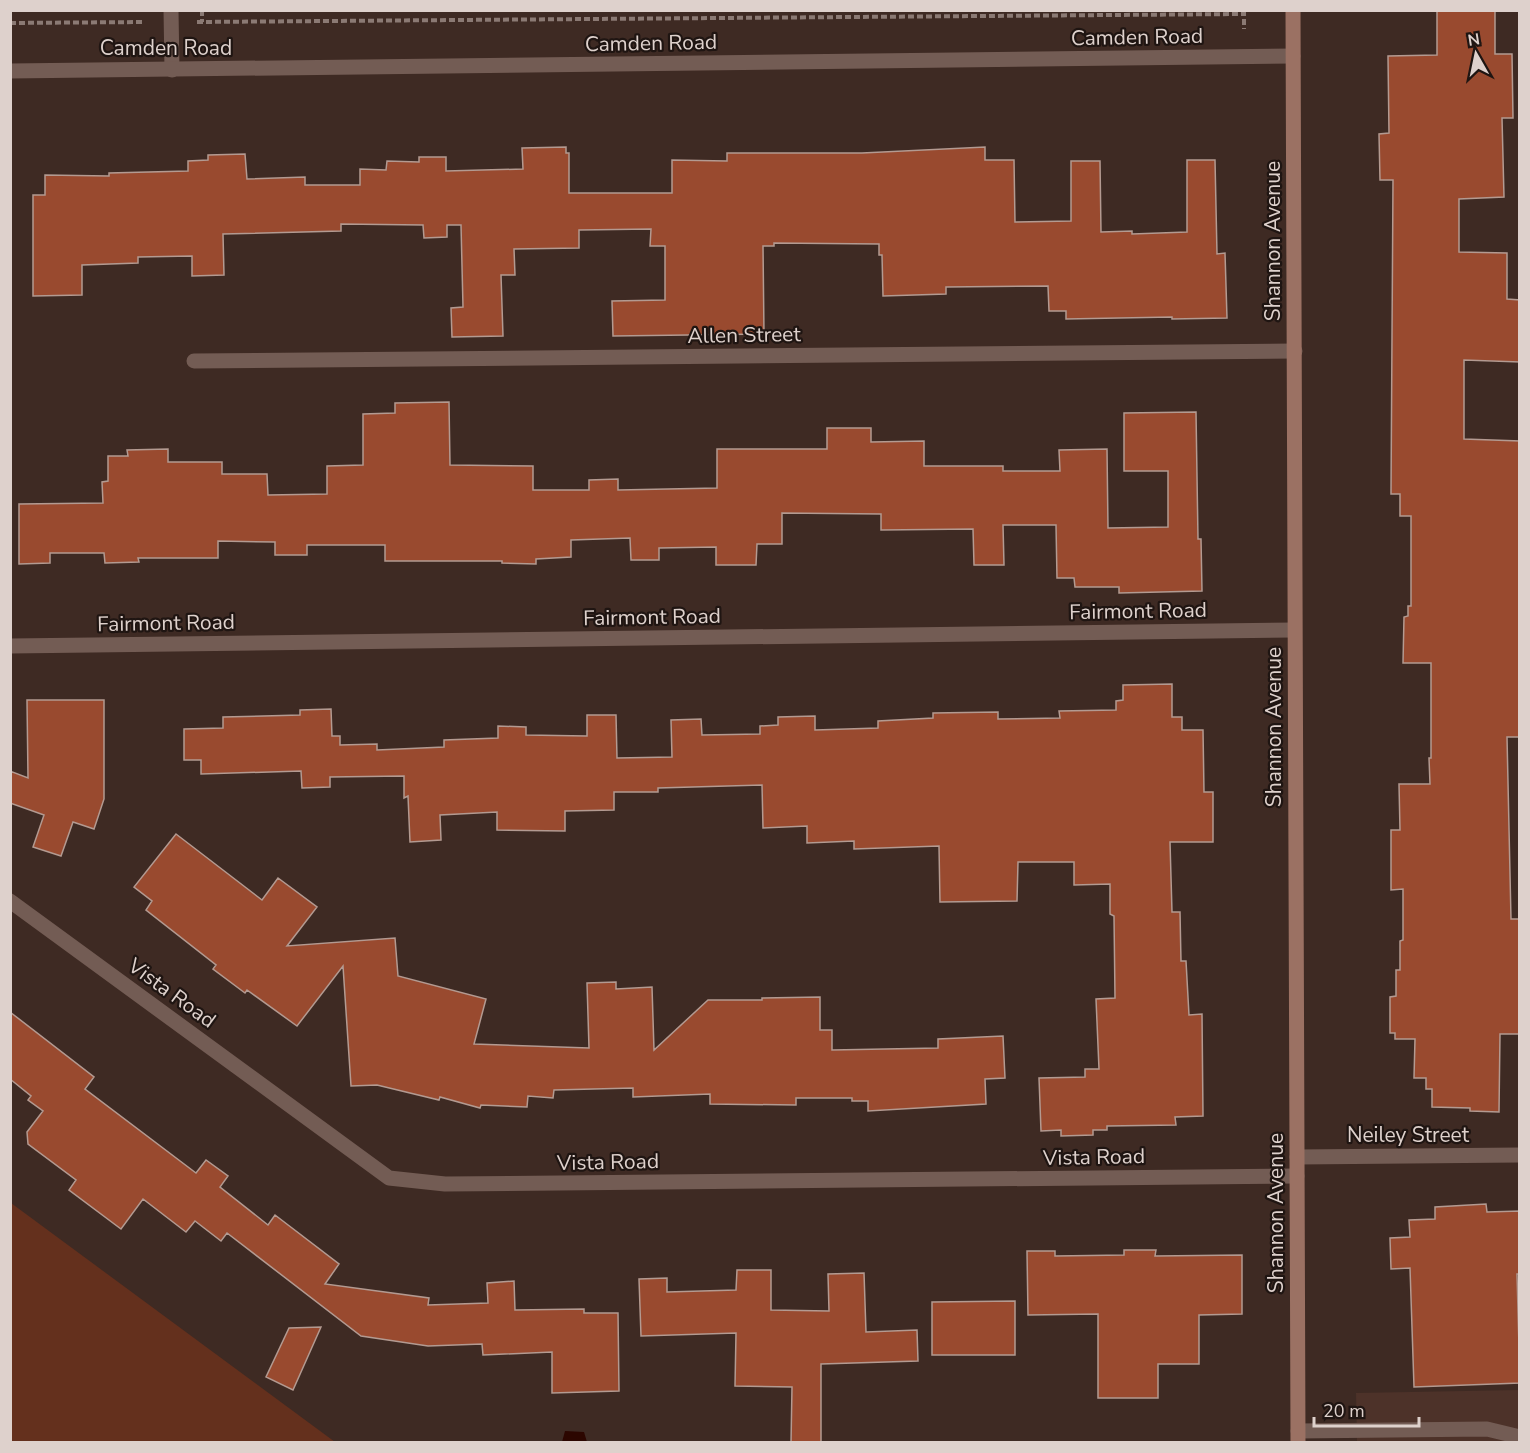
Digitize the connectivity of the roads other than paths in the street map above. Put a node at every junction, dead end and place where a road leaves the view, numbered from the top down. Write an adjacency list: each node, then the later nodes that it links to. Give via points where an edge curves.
1 (1293, 10): 3 (main road, Shannon Avenue)
2 (171, 16): 5 (street)
3 (1293, 56): 5 (street, Camden Road); 6 (main road, Shannon Avenue)
4 (10, 70): 5 (street, Camden Road)
5 (172, 70)
6 (1295, 351): 7 (street, Allen Street); 8 (main road, Shannon Avenue)
7 (194, 361)
8 (1294, 630): 9 (street, Fairmont Road); 12 (main road, Shannon Avenue)
9 (10, 646)
10 (10, 901): 13 (street, Vista Road, via 389,1178 457,1184)
11 (1520, 1155): 12 (street, Neiley Street)
12 (1297, 1157): 13 (main road, Shannon Avenue)
13 (1298, 1176): 18 (main road, Shannon Avenue)
14 (1369, 1436): 15 (street); 18 (street)
15 (1394, 1436): 16 (street)
16 (1420, 1436): 17 (street)
17 (1490, 1436): 19 (street)
18 (1298, 1437)
19 (1520, 1437)

